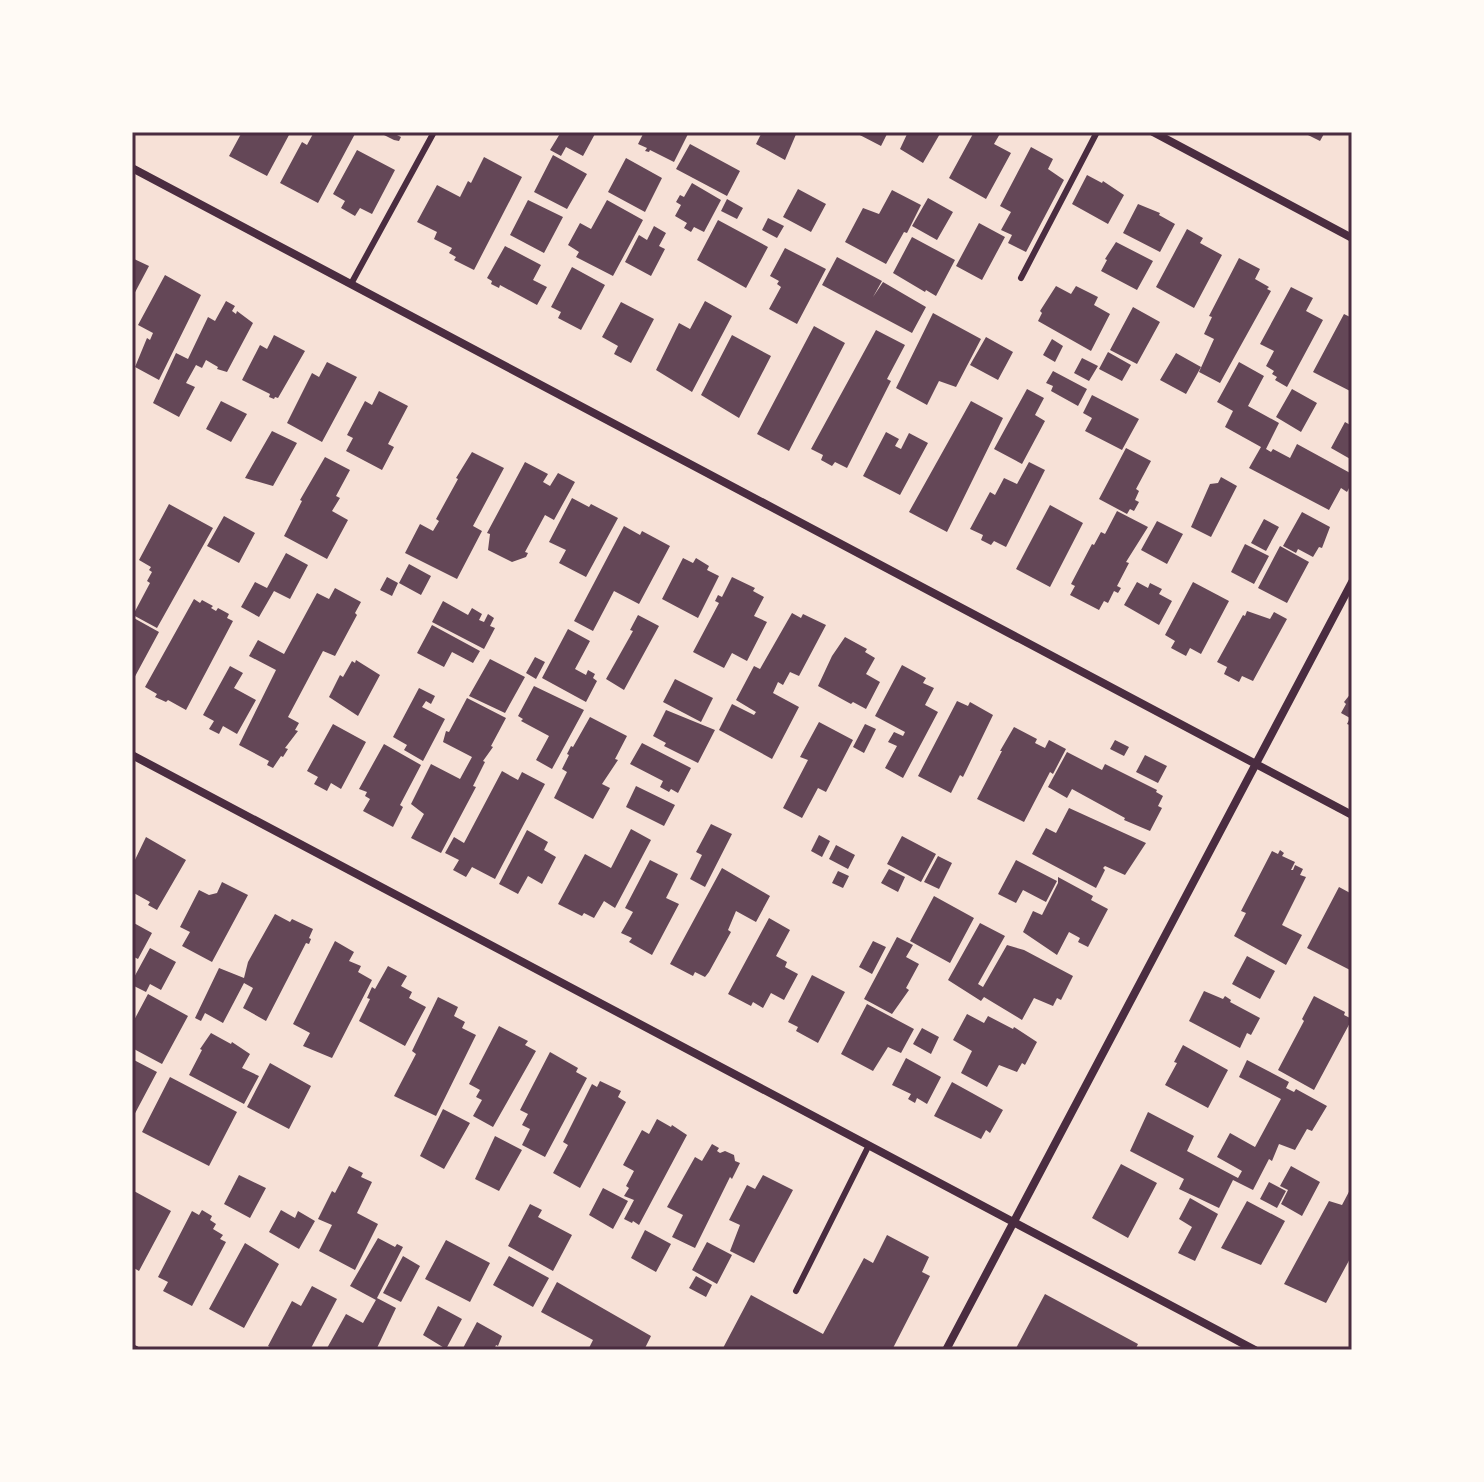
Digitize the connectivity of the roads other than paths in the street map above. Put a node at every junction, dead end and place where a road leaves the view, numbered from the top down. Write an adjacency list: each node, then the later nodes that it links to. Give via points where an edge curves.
1 (434, 132): 7 (lane)
2 (1097, 132): 6 (lane)
3 (1153, 132): 5 (street)
4 (132, 168): 7 (street)
5 (1352, 238)
6 (1021, 278)
7 (351, 284): 10 (street)
8 (1352, 582): 10 (street)
9 (132, 755): 12 (street)
10 (1256, 764): 11 (street); 13 (street)
11 (1352, 815)
12 (869, 1145): 13 (street); 14 (lane)
13 (1013, 1222): 15 (street); 16 (street)
14 (796, 1291)
15 (946, 1350)
16 (1255, 1350)

